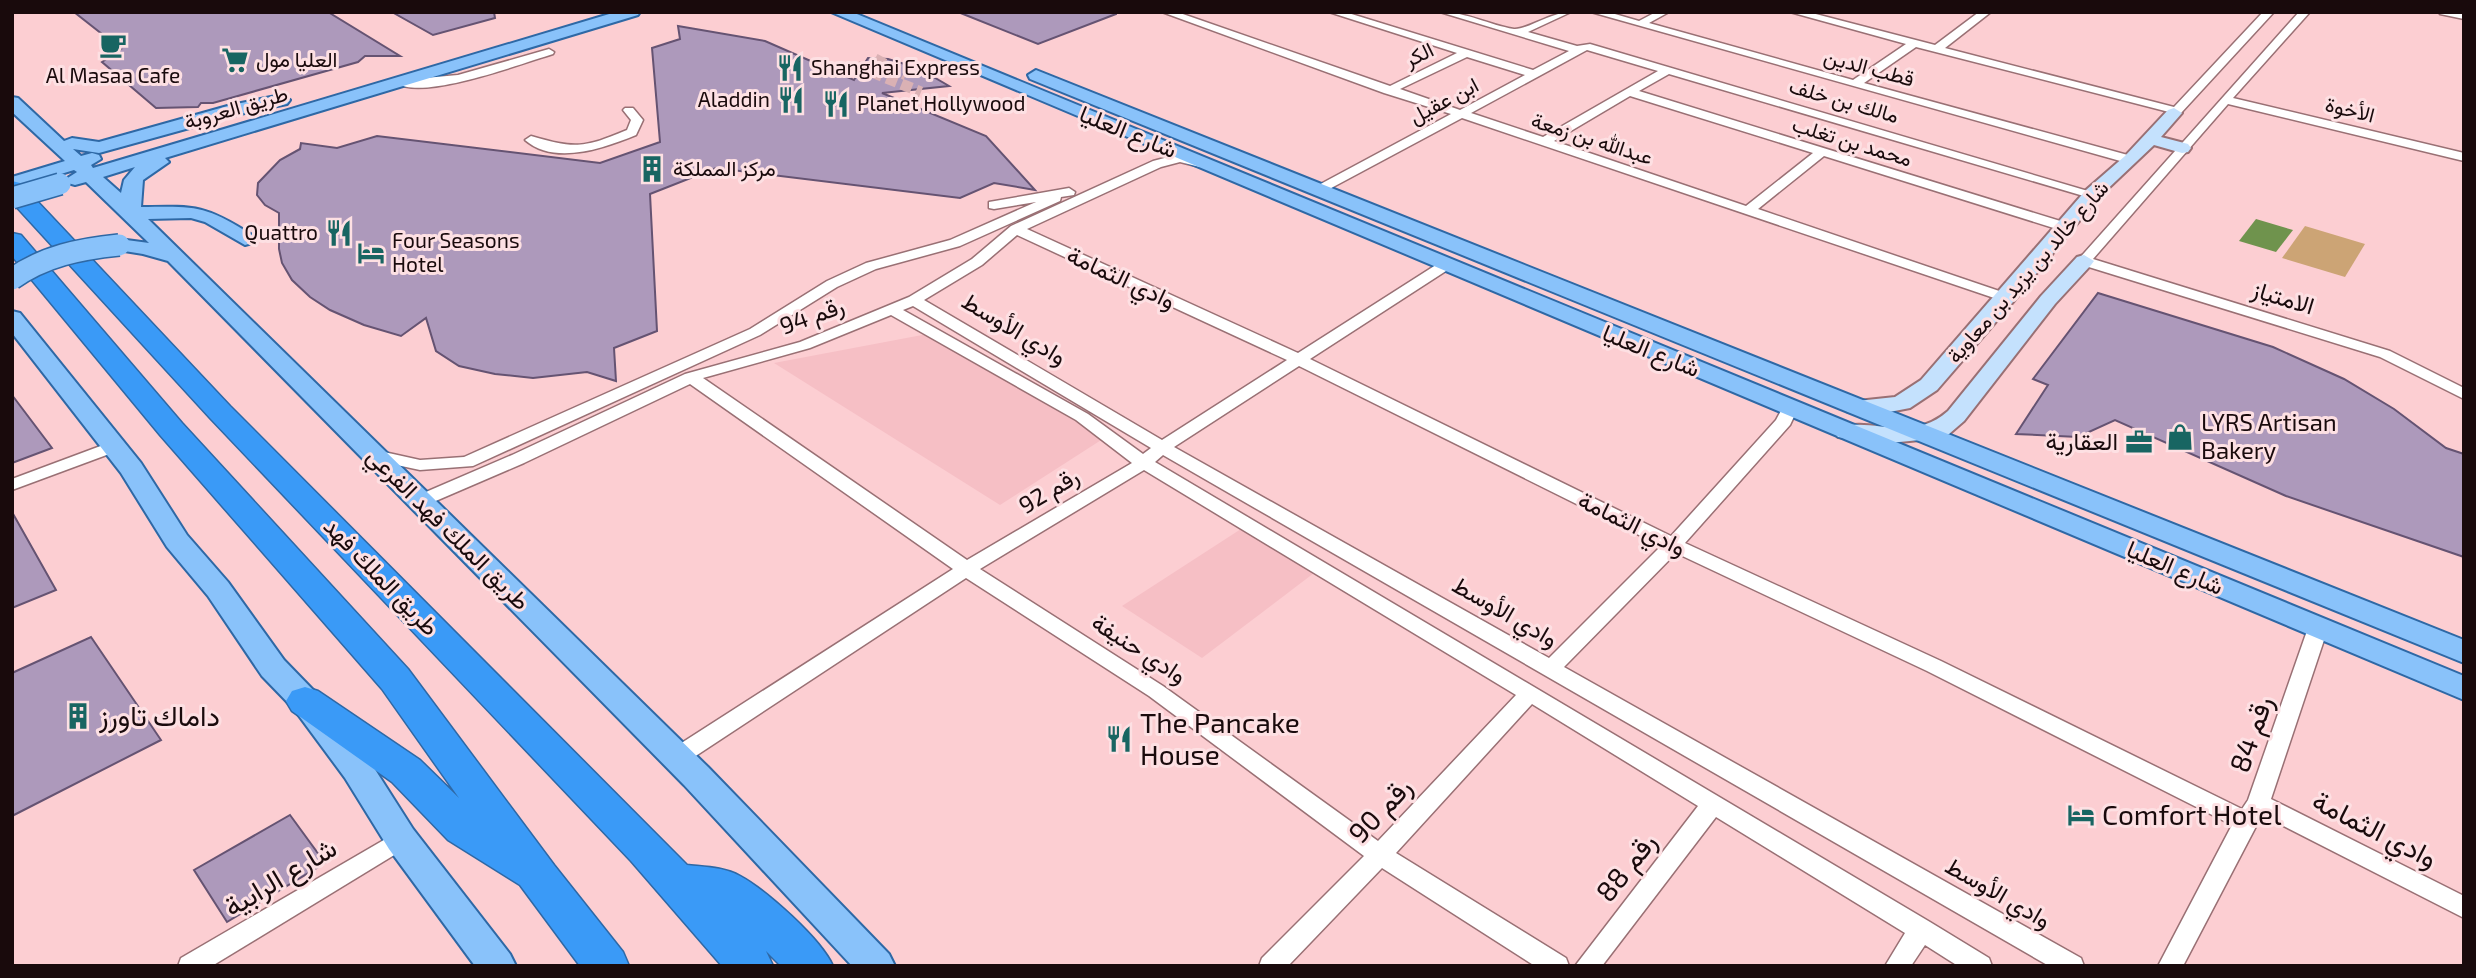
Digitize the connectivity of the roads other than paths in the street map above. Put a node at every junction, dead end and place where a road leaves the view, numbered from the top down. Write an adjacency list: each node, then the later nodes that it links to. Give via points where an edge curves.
1 (583, 12): 32 (main road, طريق العروبة)
2 (633, 12): 18 (main road, طريق العروبة)
3 (646, 12): 18 (main road)
4 (838, 12): 40 (main road, شارع العليا)
5 (878, 12): 46 (main road, شارع العليا)
6 (1167, 12): 30 (street, عبدالله بن زمعة)
7 (1334, 12): 25 (street)
8 (1566, 12): 20 (street)
9 (1596, 12): 19 (street, قطب الدين)
10 (1664, 12): 19 (street)
11 (1795, 12): 21 (street)
12 (1986, 12): 23 (street)
13 (2269, 12): 36 (street, شارع خالد بن يزيد بن معاوية)
14 (2305, 12): 33 (street, شارع خالد بن يزيد بن معاوية)
15 (2444, 12): 17 (street)
16 (1454, 13): 20 (street, مالك بن خلف)
17 (2464, 16)
18 (605, 22): 28 (main road, طريق العروبة)
19 (1640, 24): 29 (street, قطب الدين)
20 (1518, 33): 22 (street, مالك بن خلف)
21 (1914, 43): 23 (street); 29 (street)
22 (1582, 48): 26 (street, مالك بن خلف); 27 (street, ابن عقيل)
23 (1937, 49): 36 (street)
24 (549, 52): 28 (street, via 447,80)
25 (1466, 53): 27 (street); 30 (street, الكر)
26 (1667, 70): 31 (street); 55 (street, مالك بن خلف)
27 (1534, 74): 38 (street, ابن عقيل)
28 (403, 83): 37 (main road, طريق العروبة)
29 (1854, 84): 48 (street, قطب الدين)
30 (1388, 91): 38 (street, عبدالله بن زمعة)
31 (1629, 92): 43 (street); 45 (street, محمد بن تغلب)
32 (281, 100): 39 (main road, via 99,148); 50 (main road, طريق العروبة)
33 (2227, 100): 44 (street, شارع خالد بن يزيد بن معاوية); 47 (street, الأخوة)
34 (12, 102): 39 (main road, طريق الملك فهد الفرعي)
35 (629, 110): 42 (street, via 637,121 632,132 575,151 558,151)
36 (2176, 112): 41 (main road, شارع خالد بن يزيد بن معاوية)
37 (296, 113): 50 (main road, طريق العروبة); 59 (main road, via 146,167 131,183)
38 (1459, 114): 43 (street, عبدالله بن زمعة); 53 (street, ابن عقيل)
39 (46, 134): 50 (main road, طريق الملك فهد الفرعي)
40 (1143, 139): 49 (main road, شارع العليا); 54 (street, رقم 94, via 1152,154)
41 (2149, 139): 44 (main road); 48 (main road, شارع خالد بن يزيد بن معاوية)
42 (531, 140)
43 (1542, 143): 58 (street, عبدالله بن زمعة)
44 (2182, 148): 66 (street, شارع خالد بن يزيد بن معاوية)
45 (1821, 153): 58 (street); 60 (street, محمد بن تغلب)
46 (1232, 155): 49 (main road, via 1205,151 1196,155); 53 (main road, شارع العليا)
47 (2464, 157)
48 (2131, 160): 55 (main road, شارع خالد بن يزيد بن معاوية)
49 (1208, 164): 61 (street, رقم 94, via 1180,158 1157,164); 68 (main road, شارع العليا)
50 (84, 169): 51 (main road, طريق العروبة); 59 (main road, طريق الملك فهد الفرعي)
51 (54, 178): 52 (main road, طريق العروبة); 56 (main road, طريق العروبة, bridge)
52 (12, 186): 106 (highway, طريق الملك فهد, via 220,412)
53 (1320, 190): 83 (main road, شارع العليا)
54 (1069, 192): 57 (street); 64 (street, رقم 94)
55 (2092, 194): 60 (main road, شارع خالد بن يزيد بن معاوية)
56 (12, 198)
57 (994, 205)
58 (1749, 210): 70 (street, عبدالله بن زمعة)
59 (131, 213): 62 (main road, via 192,212 212,218); 65 (main road, طريق الملك فهد الفرعي)
60 (2065, 227): 70 (main road, شارع خالد بن يزيد بن معاوية)
61 (1016, 229): 67 (street, رقم 94); 76 (street, وادي الثمامة)
62 (245, 239)
63 (12, 240): 105 (highway, via 171,429 395,679)
64 (942, 245): 67 (street, via 972,252); 74 (street, رقم 94, via 872,266 832,284)
65 (171, 256): 69 (main road, bridge, via 146,248 98,247 55,257); 87 (main road, طريق الملك فهد الفرعي)
66 (2084, 261): 79 (street, الامتياز, via 2385,354); 81 (main road, شارع خالد بن يزيد بن معاوية)
67 (977, 262): 71 (street, رقم 94)
68 (1444, 266): 76 (street, رقم 92); 82 (main road, شارع العليا)
69 (12, 279)
70 (2006, 298): 78 (main road, شارع خالد بن يزيد بن معاوية)
71 (914, 300): 72 (street, رقم 94); 86 (street, وادي الأوسط)
72 (893, 310): 75 (street, رقم 94); 89 (street, وادي الأوسط, via 1082,417)
73 (12, 318): 85 (main road)
74 (755, 332): 75 (street, via 770,343); 80 (street, رقم 94)
75 (805, 345): 77 (street, رقم 94)
76 (1300, 360): 86 (street, رقم 92); 92 (street, وادي الثمامة)
77 (691, 377): 88 (street, رقم 94); 93 (street, وادي حنيفة)
78 (1929, 385): 81 (main road, via 1943,397); 83 (main road, شارع خالد بن يزيد بن معاوية, via 1902,403)
79 (2464, 394)
80 (606, 401): 87 (street, رقم 94, via 467,462 420,465); 88 (street, via 597,413 536,443)
81 (1966, 401): 84 (main road, شارع خالد بن يزيد بن معاوية, via 1941,429)
82 (1790, 408): 83 (main road, شارع العليا); 92 (street, via 1784,422)
83 (1851, 419): 84 (main road, شارع خالد بن يزيد بن معاوية, via 1889,436); 94 (main road, شارع العليا)
84 (1920, 433): 95 (main road, شارع العليا)
85 (114, 446): 90 (street); 99 (main road, via 177,541 218,589 273,668)
86 (1161, 447): 89 (street, رقم 92); 96 (street, وادي الأوسط)
87 (375, 455): 91 (main road, طريق الملك فهد الفرعي)
88 (518, 458): 91 (street, رقم 94)
89 (1144, 463): 93 (street, رقم 92); 98 (street, وادي الأوسط)
90 (12, 485)
91 (418, 502): 100 (main road, طريق الملك فهد الفرعي)
92 (1673, 545): 96 (street); 102 (street, وادي الثمامة)
93 (967, 569): 100 (street, رقم 92); 104 (street, وادي حنيفة, via 1156,691)
94 (2318, 628): 97 (main road, شارع العليا); 102 (street, رقم 84)
95 (2464, 652)
96 (1551, 668): 120 (street, وادي الأوسط)
97 (2464, 689)
98 (1530, 693): 101 (street, وادي الأوسط); 104 (street, رقم 90)
99 (305, 702): 103 (main road, via 357,769); 105 (highway, via 406,771 463,828)
100 (677, 757): 114 (main road, طريق الملك فهد الفرعي)
101 (1713, 804): 108 (street, وادي الأوسط); 117 (street, رقم 88)
102 (2252, 812): 107 (street, وادي الثمامة); 121 (street, رقم 84)
103 (401, 839): 109 (street, شارع الرابية); 110 (main road)
104 (1380, 855): 115 (street, رقم 90); 116 (street, وادي حنيفة)
105 (539, 878): 111 (highway)
106 (673, 881): 112 (highway, طريق الملك فهد); 113 (highway, via 724,888)
107 (2464, 908)
108 (1921, 930): 118 (street); 119 (street, وادي الأوسط)
109 (190, 966)
110 (497, 966)
111 (607, 966)
112 (751, 966)
113 (811, 966)
114 (876, 966)
115 (1271, 966)
116 (1557, 966)
117 (1587, 966)
118 (1897, 966)
119 (1980, 966)
120 (2072, 966)
121 (2170, 966)

